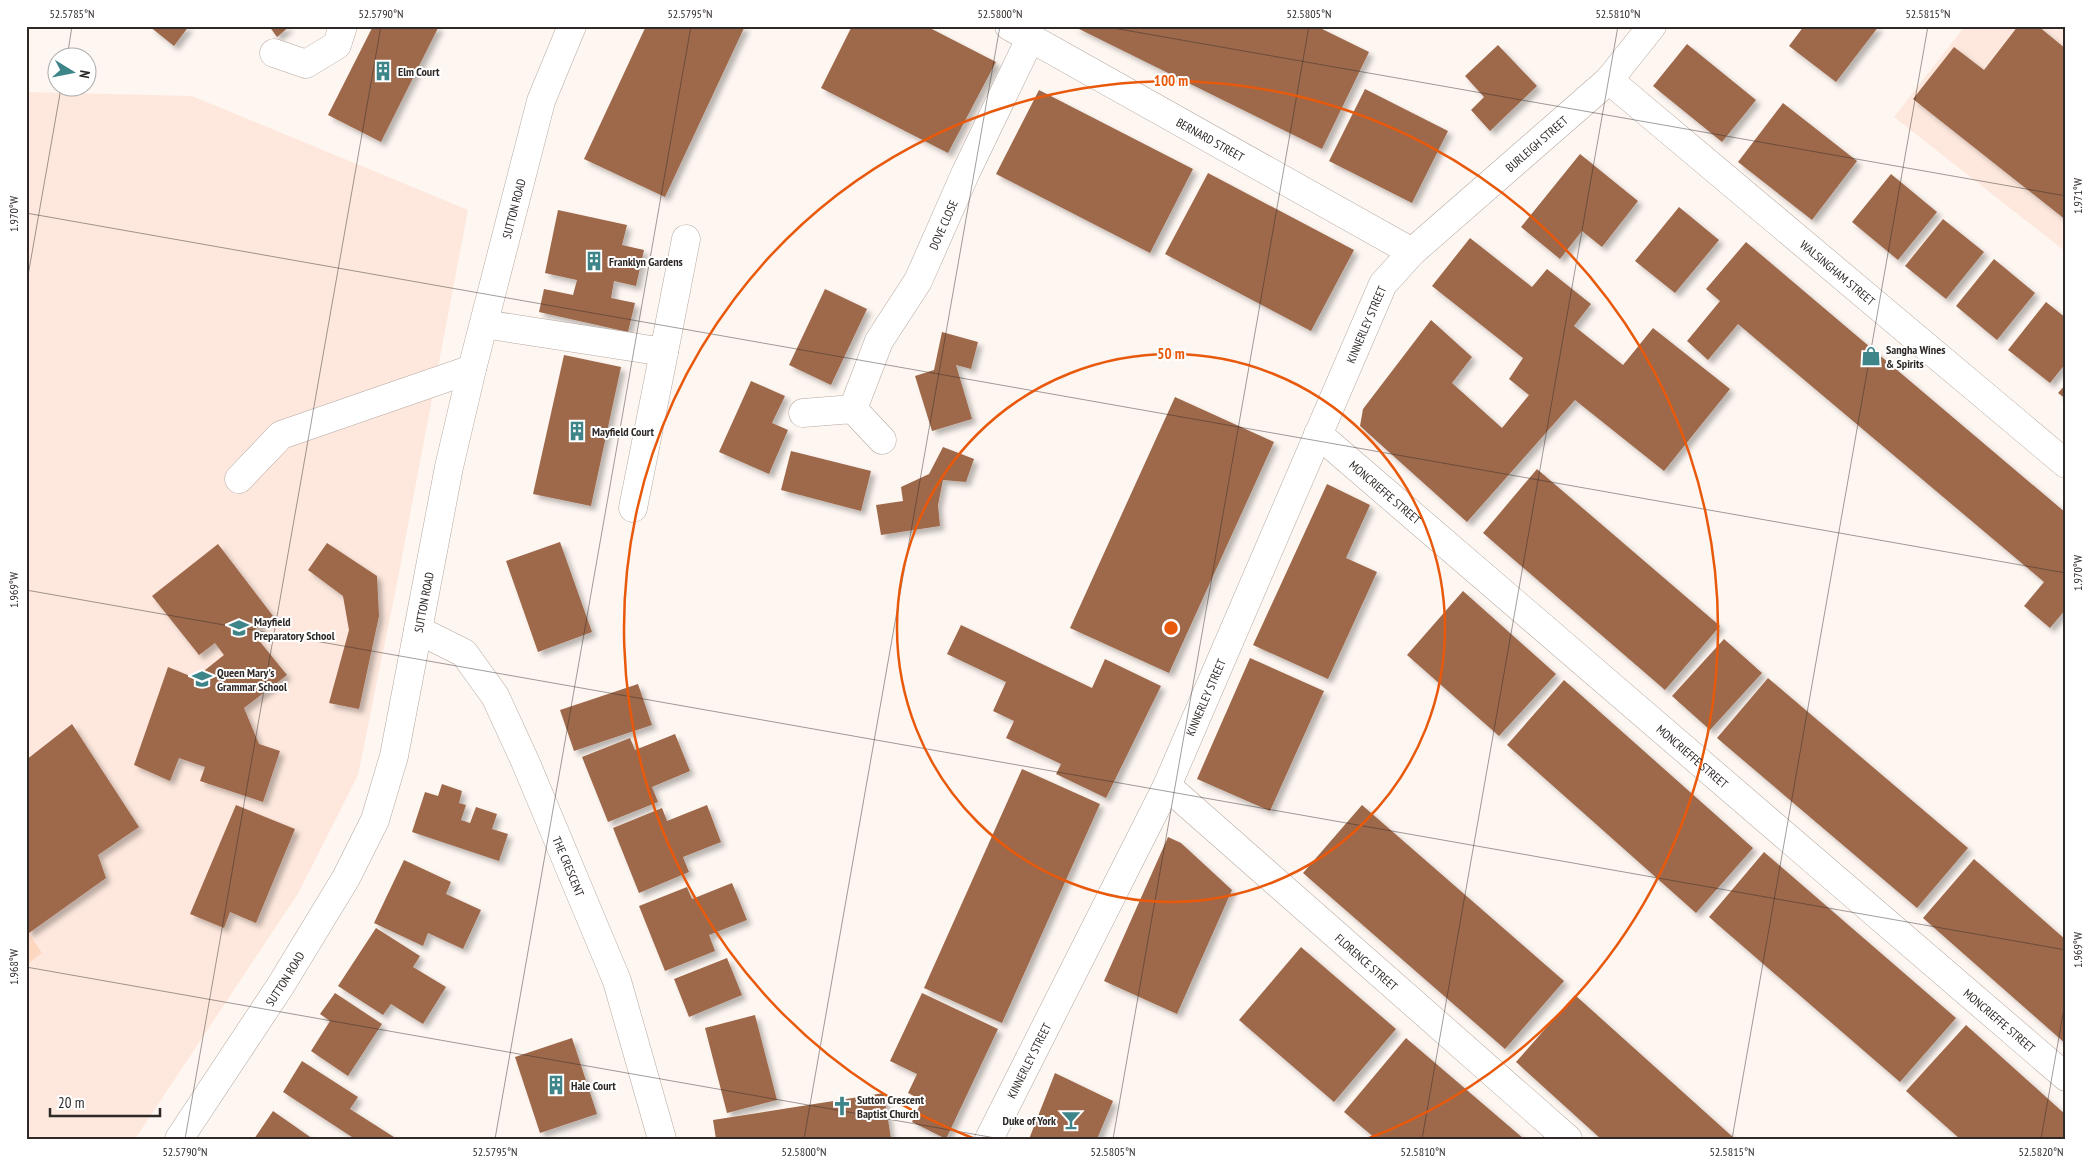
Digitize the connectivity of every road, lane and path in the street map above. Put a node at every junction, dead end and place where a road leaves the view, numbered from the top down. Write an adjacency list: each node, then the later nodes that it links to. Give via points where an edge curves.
1 (342, 26): 5 (street, via 337,46 306,64)
2 (572, 26): 9 (street, SUTTON ROAD, via 541,101)
3 (1652, 26): 6 (street, BURLEIGH STREET)
4 (1020, 32): 8 (street, BERNARD STREET); 12 (street, DOVE CLOSE, via 966,172 918,281 879,342)
5 (274, 53)
6 (1609, 80): 8 (street, BURLEIGH STREET); 16 (street, WALSINGHAM STREET)
7 (686, 239): 10 (street)
8 (1412, 252): 14 (street, KINNERLEY STREET, via 1382,284)
9 (484, 324): 10 (street); 11 (street, SUTTON ROAD)
10 (664, 352): 18 (street)
11 (472, 369): 17 (street, via 281,435); 19 (street, SUTTON ROAD, via 449,466)
12 (853, 409): 13 (street); 15 (street)
13 (803, 413)
14 (1318, 434): 20 (street, KINNERLEY STREET); 21 (street, MONCRIEFFE STREET)
15 (882, 440)
16 (2066, 464)
17 (238, 479)
18 (633, 508)
19 (418, 630): 22 (street, SUTTON ROAD, via 394,756 374,820 346,878 286,977); 23 (street, THE CRESCENT, via 464,653 495,696 617,981)
20 (1167, 786): 24 (street, KINNERLEY STREET); 25 (street, FLORENCE STREET)
21 (2066, 1077)
22 (179, 1139)
23 (662, 1139)
24 (989, 1139)
25 (1568, 1139)

